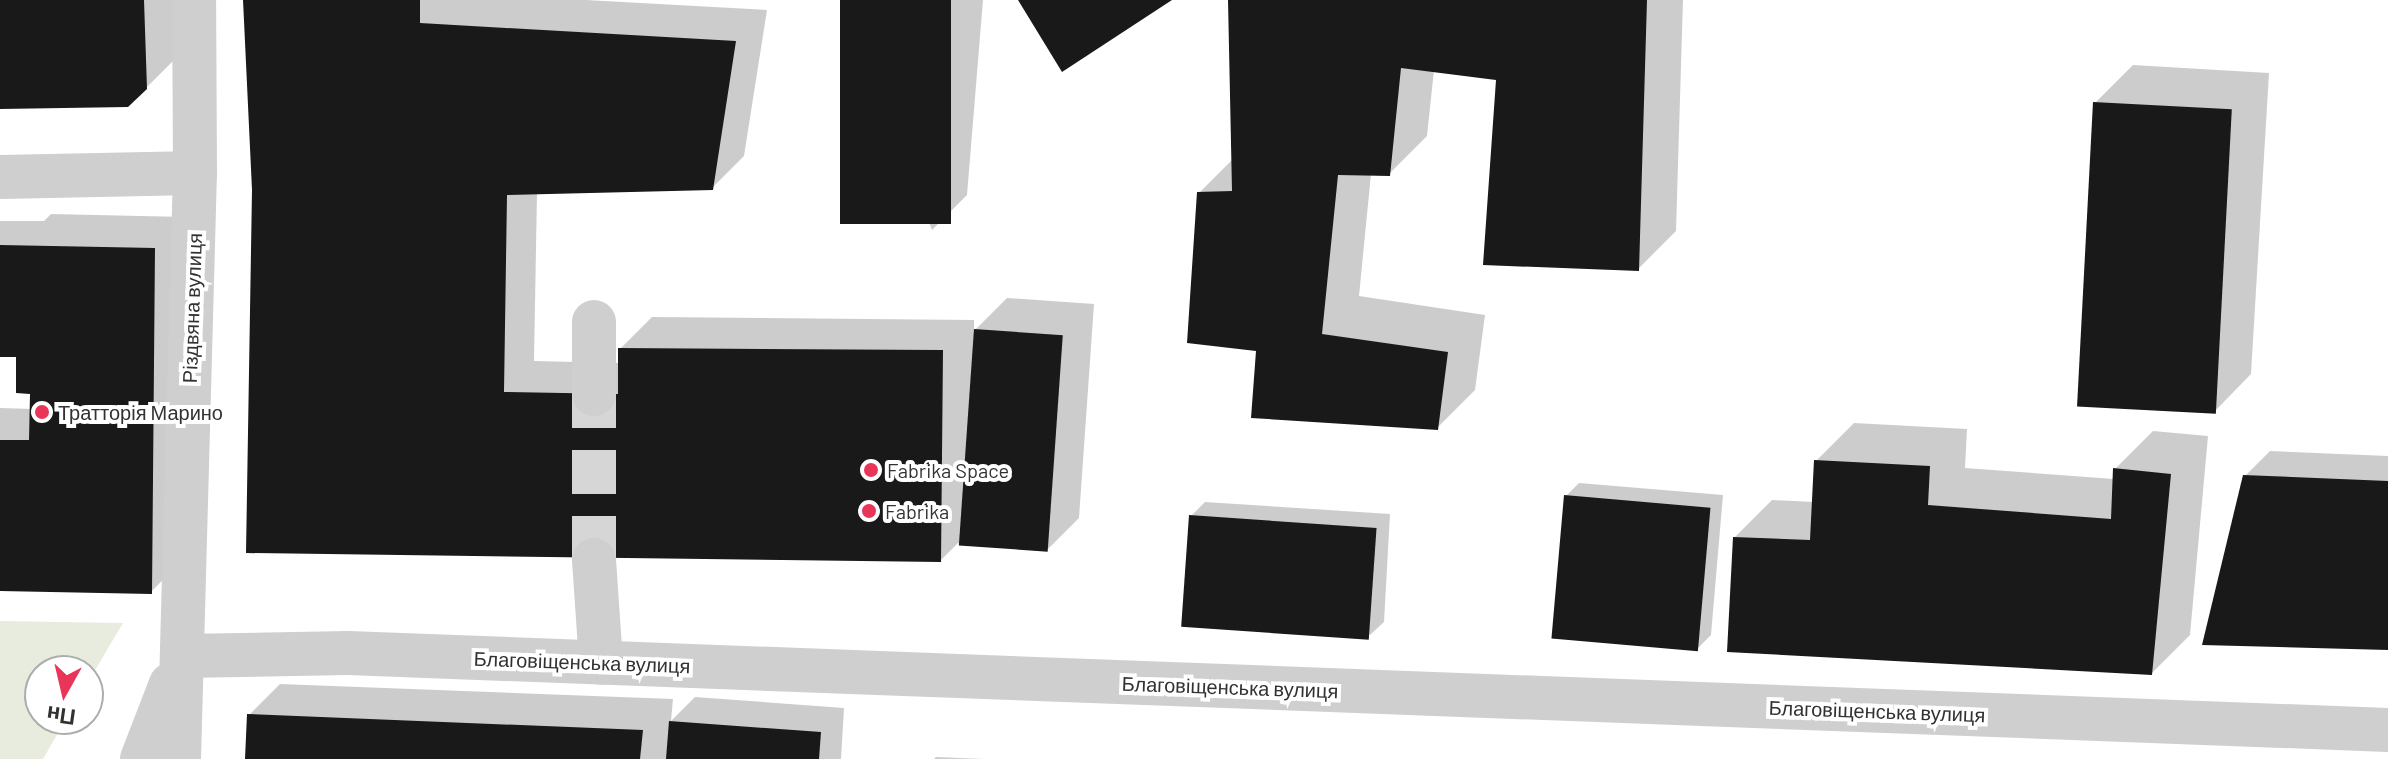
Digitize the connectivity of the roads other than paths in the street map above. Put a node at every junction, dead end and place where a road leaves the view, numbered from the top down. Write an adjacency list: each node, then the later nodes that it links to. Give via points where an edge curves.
1 (194, 0): 2 (street, Різдвяна вулиця)
2 (195, 173): 3 (street); 7 (street, Різдвяна вулиця)
3 (0, 177)
4 (594, 322): 5 (street)
5 (594, 394)
6 (594, 560): 8 (street)
7 (182, 656): 8 (street, Благовіщенська вулиця, via 330,653); 10 (street); 11 (street, Різдвяна вулиця)
8 (601, 663): 9 (street, Благовіщенська вулиця)
9 (2388, 730)
10 (142, 759)
11 (179, 759)

